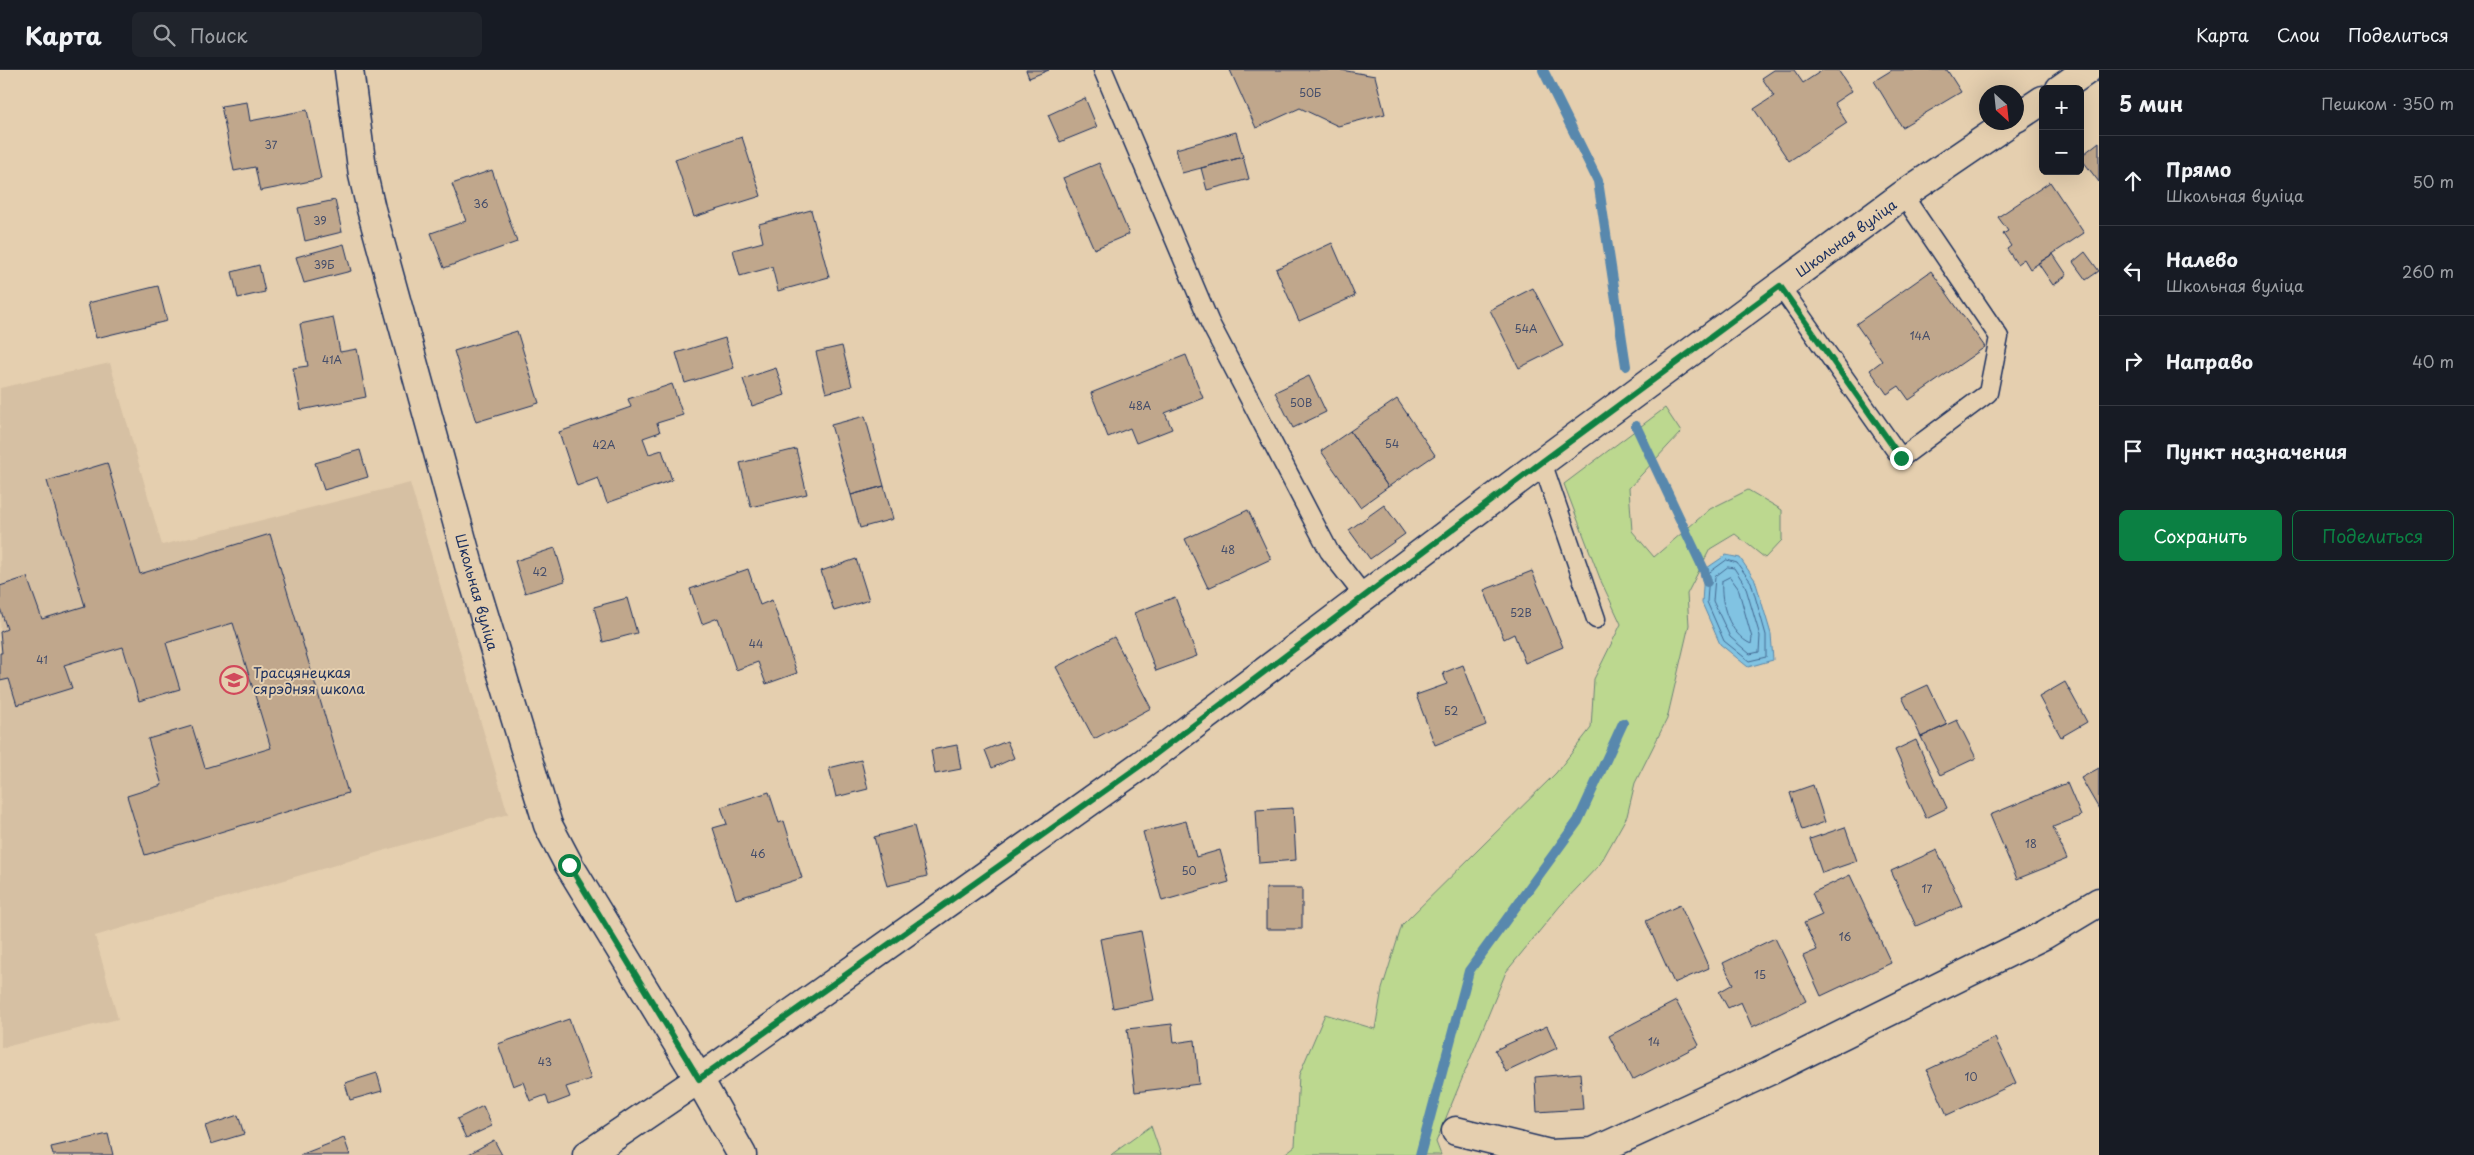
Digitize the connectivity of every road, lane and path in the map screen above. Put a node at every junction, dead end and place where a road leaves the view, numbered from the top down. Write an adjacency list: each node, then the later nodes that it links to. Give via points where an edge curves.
1 (348, 70): 14 (street, Школьная вуліца, via 362,175 470,569 545,816 569,865)
2 (1103, 70): 11 (lane, via 1210,323 1329,551)
3 (2087, 70): 4 (street)
4 (2066, 85)
5 (2039, 103): 6 (street)
6 (2024, 113)
7 (1998, 130): 8 (street, Школьная вуліца)
8 (1903, 196): 9 (street, Школьная вуліца); 9 (lane, via 1999,336 1988,393 1901,458)
9 (1780, 286): 10 (street, Школьная вуліца)
10 (1542, 462): 11 (street, Школьная вуліца); 12 (lane)
11 (1364, 596): 14 (street, Школьная вуліца, via 1141,765)
12 (1596, 619)
13 (2099, 902): 15 (street, via 2044,935 1778,1067 1593,1152 1550,1154)
14 (699, 1079): 16 (street); 17 (street, Школьная вуліца)
15 (1456, 1130)
16 (587, 1155)
17 (742, 1155)

